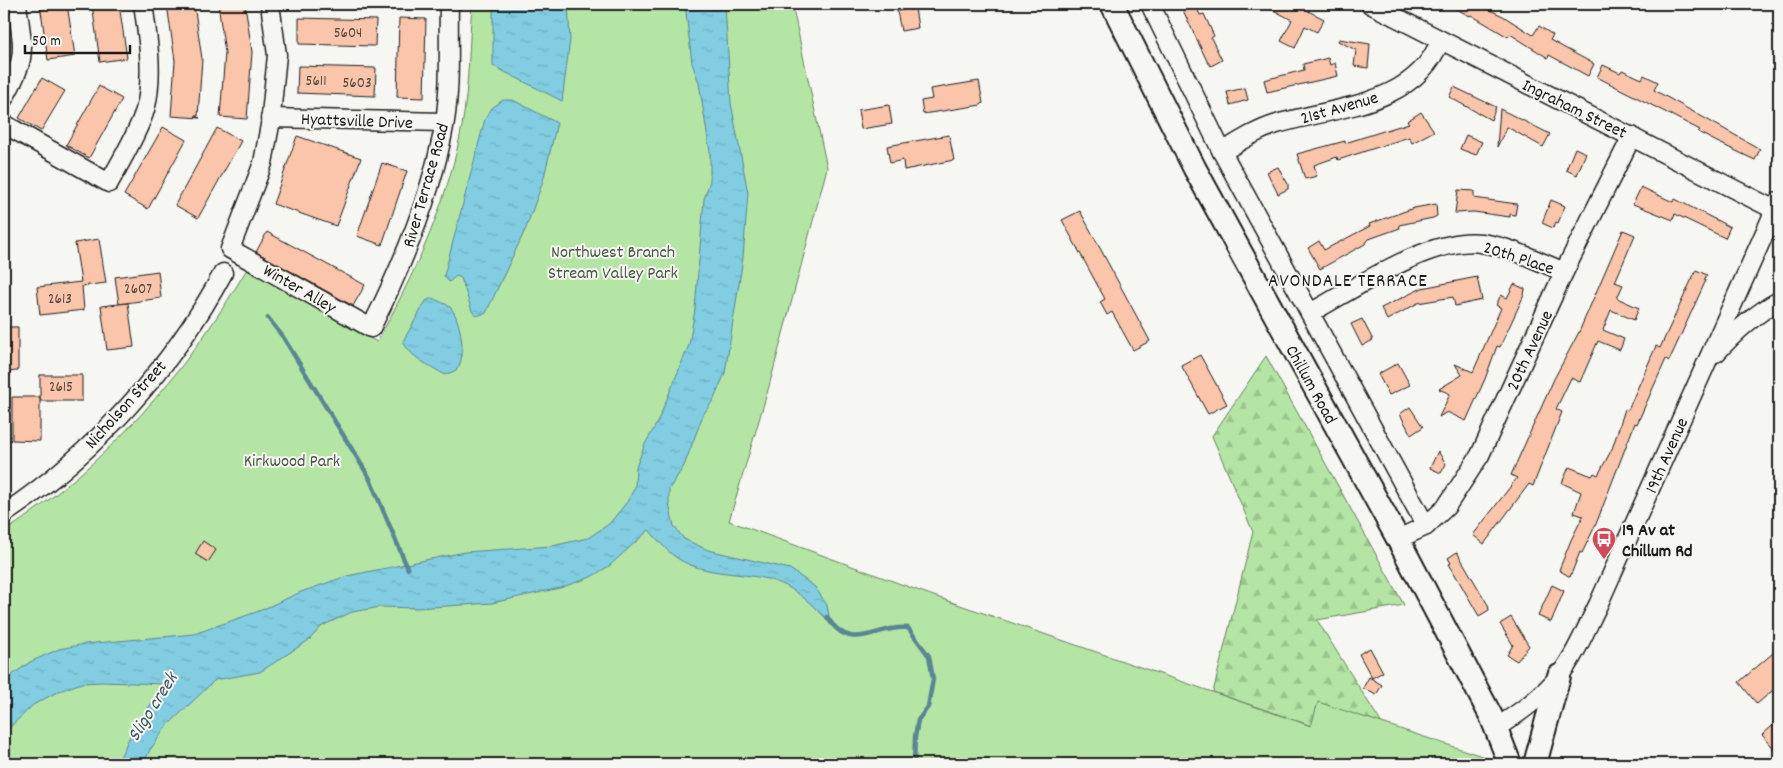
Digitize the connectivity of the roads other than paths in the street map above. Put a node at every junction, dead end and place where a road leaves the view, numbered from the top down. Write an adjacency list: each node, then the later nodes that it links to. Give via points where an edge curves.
1 (17, 4): 9 (street, via 24,53 19,73)
2 (143, 4): 12 (street, via 148,83 145,112 109,182)
3 (270, 4): 10 (street, via 277,56)
4 (449, 4): 11 (street, River Terrace Road)
5 (1112, 4): 24 (main road, Chillum Road, via 1195,169)
6 (1150, 4): 14 (street, Chillum Road)
7 (1370, 4): 8 (street, Ingraham Street)
8 (1440, 41): 13 (street, Ingraham Street); 14 (street, 21st Avenue, via 1434,56 1423,69 1396,89 1351,107 1275,124)
9 (4, 98)
10 (270, 118): 11 (street, Hyattsville Drive); 20 (street, Winter Alley, via 263,162 230,249)
11 (444, 122): 20 (street, River Terrace Road, via 436,162 419,216)
12 (4, 124)
13 (1632, 136): 15 (street, Ingraham Street); 16 (street, 20th Avenue)
14 (1222, 152): 19 (street, Chillum Road)
15 (1778, 208): 21 (street, 19th Avenue)
16 (1564, 272): 19 (street, 20th Place, via 1514,252 1480,243 1442,247 1396,264); 23 (street, 20th Avenue, via 1480,455 1446,508)
17 (223, 273): 22 (street, Nicholson Street, via 150,381 116,419 44,484)
18 (1779, 301): 21 (street, via 1747,324)
19 (1310, 314): 23 (street, Chillum Road)
20 (371, 328)
21 (1708, 362): 25 (street, 19th Avenue, via 1598,606)
22 (4, 514)
23 (1426, 526): 24 (street, 20th Avenue)
24 (1398, 539): 26 (main road, Chillum Road)
25 (1559, 676): 26 (street, 19th Avenue, via 1537,699); 28 (main road)
26 (1496, 728): 27 (main road, Chillum Road)
27 (1510, 764)
28 (1535, 764)

